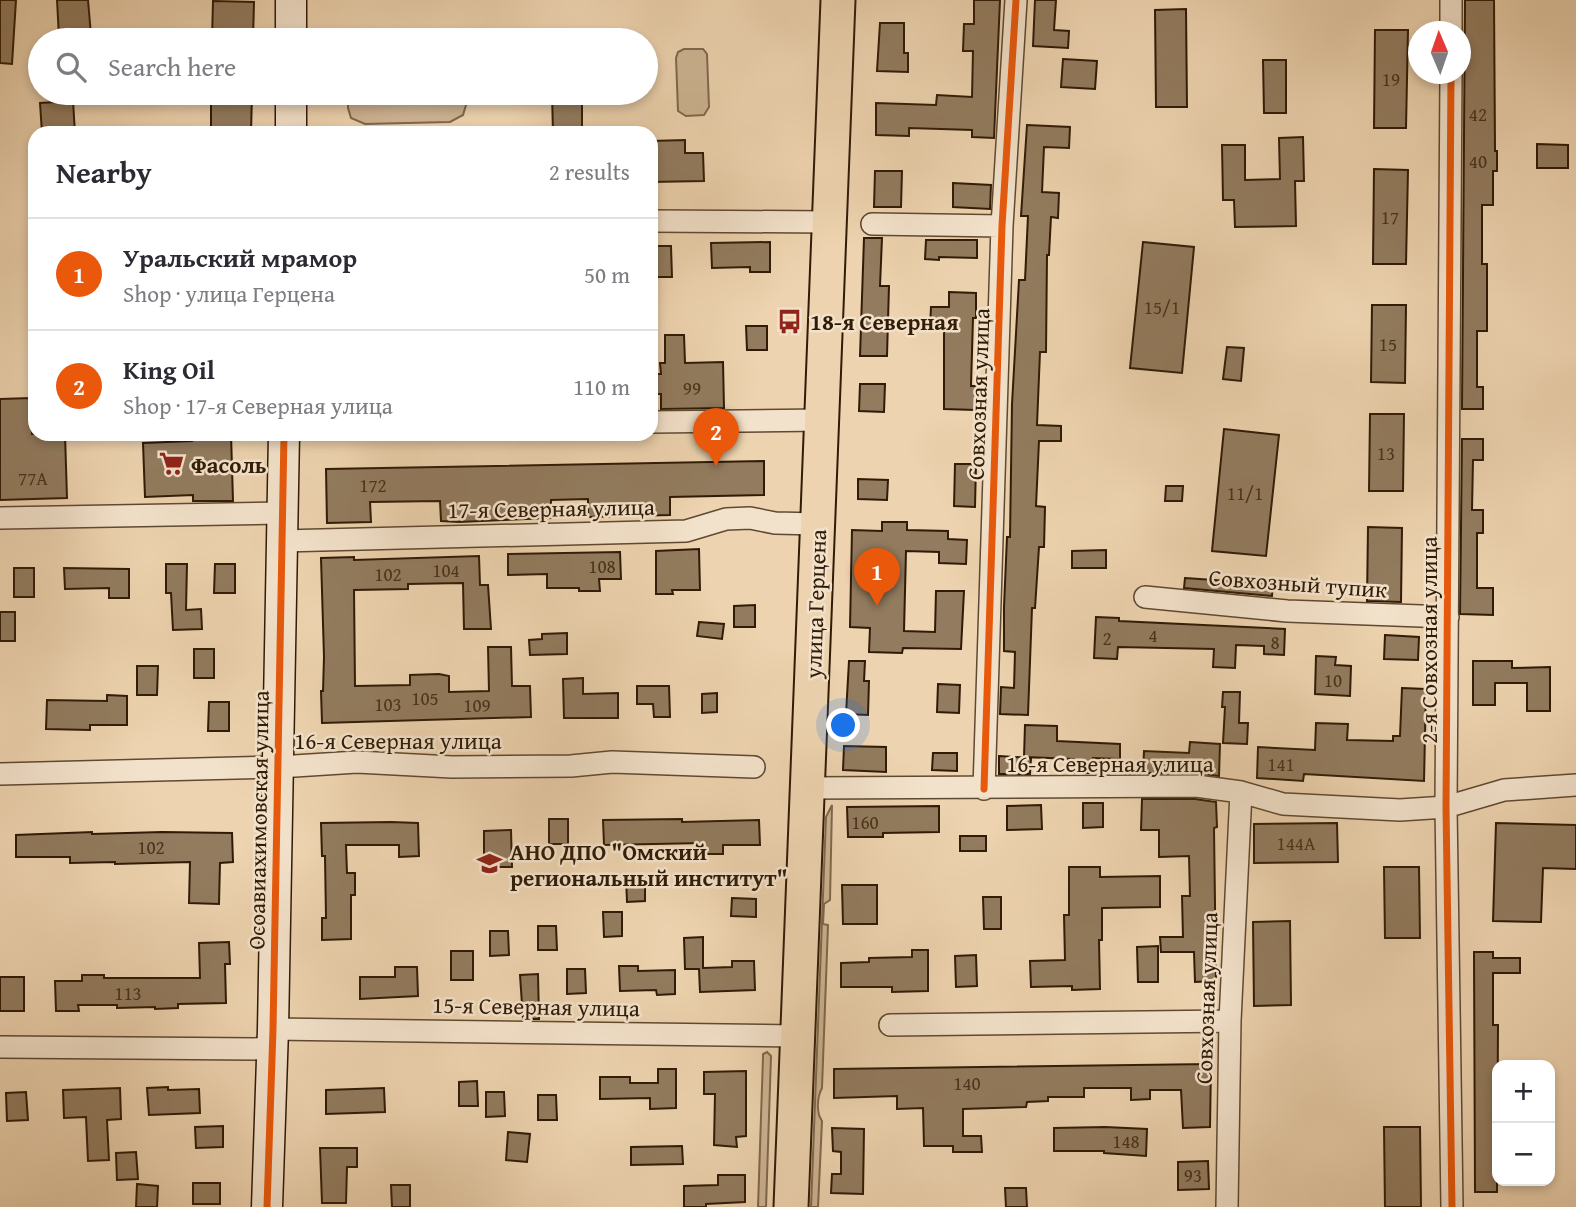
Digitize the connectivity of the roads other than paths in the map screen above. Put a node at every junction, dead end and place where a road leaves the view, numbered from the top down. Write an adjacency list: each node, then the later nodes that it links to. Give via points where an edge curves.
1 (291, 0): 6 (street)
2 (838, 0): 11 (main road, улица Герцена)
3 (1016, 0): 13 (street, Совхозная улица)
4 (1451, 0): 5 (street)
5 (1451, 21)
6 (291, 28)
7 (1451, 84): 21 (street, 2-я Совхозная улица)
8 (291, 105): 9 (street)
9 (290, 126)
10 (658, 220): 11 (street)
11 (831, 222): 14 (main road, улица Герцена)
12 (872, 224): 13 (street)
13 (1002, 226): 27 (street, Совхозная улица)
14 (822, 420): 15 (street); 18 (main road, улица Герцена)
15 (658, 422)
16 (284, 441): 19 (street, Осоавиахимовская улица)
17 (0, 518): 19 (street, 17-я Северная улица)
18 (818, 524): 19 (street, 17-я Северная улица, via 750,518 726,519 685,531); 26 (main road, улица Герцена)
19 (282, 527): 22 (street, Осоавиахимовская улица)
20 (1145, 597): 21 (street, Совхозный тупик, via 1287,611)
21 (1448, 617): 29 (street, 2-я Совхозная улица)
22 (279, 767): 23 (street, 16-я Северная улица, via 357,762 452,767 612,762); 24 (street, 16-я Северная улица); 33 (street, Осоавиахимовская улица)
23 (754, 767)
24 (0, 774)
25 (1576, 785): 29 (street, 16-я Северная улица, via 1504,790)
26 (807, 788): 27 (street, 16-я Северная улица); 32 (main road, улица Герцена)
27 (984, 789): 28 (street, 16-я Северная улица, via 1196,786)
28 (1241, 792): 29 (street, 16-я Северная улица, via 1295,805); 30 (street, Совхозная улица)
29 (1446, 807): 38 (street, 2-я Совхозная улица)
30 (1230, 1021): 31 (street); 37 (street, Совхозная улица)
31 (890, 1025)
32 (798, 1036): 33 (street, 15-я Северная улица); 36 (main road, улица Герцена)
33 (273, 1039): 34 (street, 15-я Северная улица); 35 (street, Осоавиахимовская улица)
34 (0, 1047)
35 (267, 1207)
36 (791, 1207)
37 (1227, 1207)
38 (1452, 1207)

